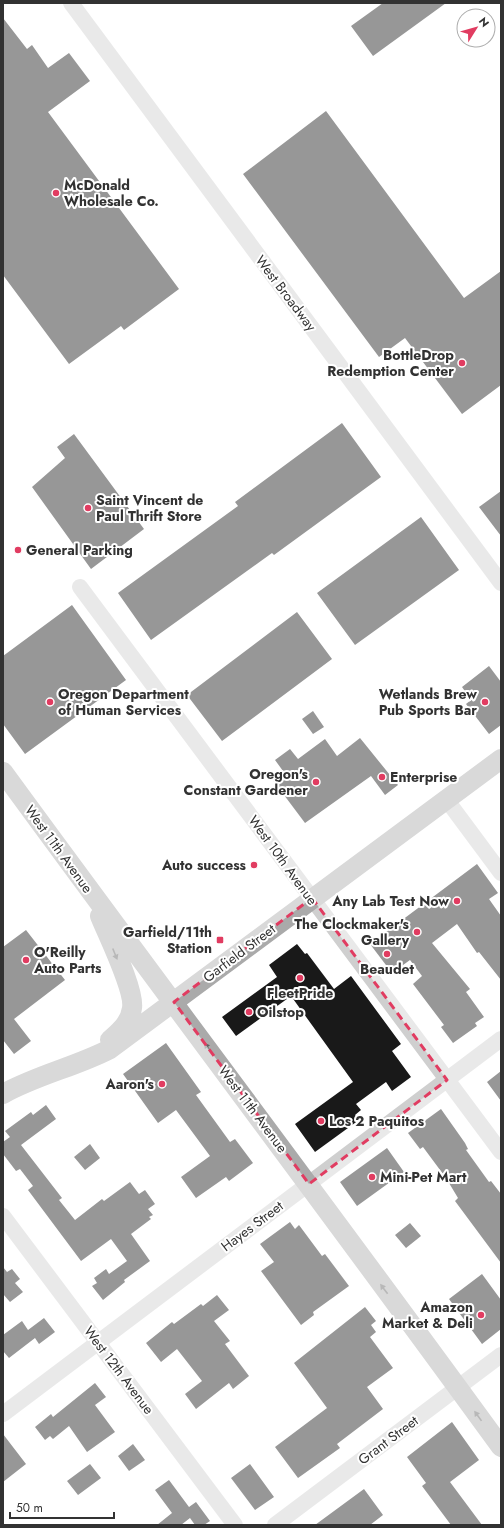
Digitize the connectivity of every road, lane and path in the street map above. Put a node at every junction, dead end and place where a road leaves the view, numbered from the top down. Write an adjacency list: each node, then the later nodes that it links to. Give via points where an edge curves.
1 (71, 3): 2 (street, West Broadway)
2 (501, 583)
3 (80, 587): 9 (street, West 10th Avenue)
4 (501, 758): 6 (main road, Garfield Street)
5 (4, 774): 8 (main road, West 11th Avenue)
6 (446, 799): 7 (street); 9 (main road, Garfield Street)
7 (501, 873)
8 (90, 892): 10 (main road, West 11th Avenue); 12 (main road, one-way to 12, via 130,987 132,1008 125,1028)
9 (312, 898): 10 (main road, Garfield Street); 13 (street, West 10th Avenue)
10 (174, 1002): 12 (main road, Garfield Street, via 110,1050); 16 (main road, West 11th Avenue, one-way to 10)
11 (501, 1039): 13 (street, Hayes Street)
12 (81, 1062): 14 (main road, Garfield Street, via 17,1086)
13 (447, 1080): 15 (street, West 10th Avenue); 16 (street, Hayes Street)
14 (3, 1094)
15 (501, 1152)
16 (309, 1184): 18 (street, Hayes Street); 20 (main road, West 11th Avenue, one-way to 16)
17 (3, 1216): 18 (street, West 12th Avenue)
18 (98, 1342): 21 (street, Hayes Street); 23 (street, West 12th Avenue)
19 (501, 1355): 20 (street, Grant Street)
20 (458, 1387): 22 (main road, West 11th Avenue, one-way to 20); 24 (street, Grant Street)
21 (3, 1414)
22 (501, 1447)
23 (235, 1525)
24 (275, 1525)

